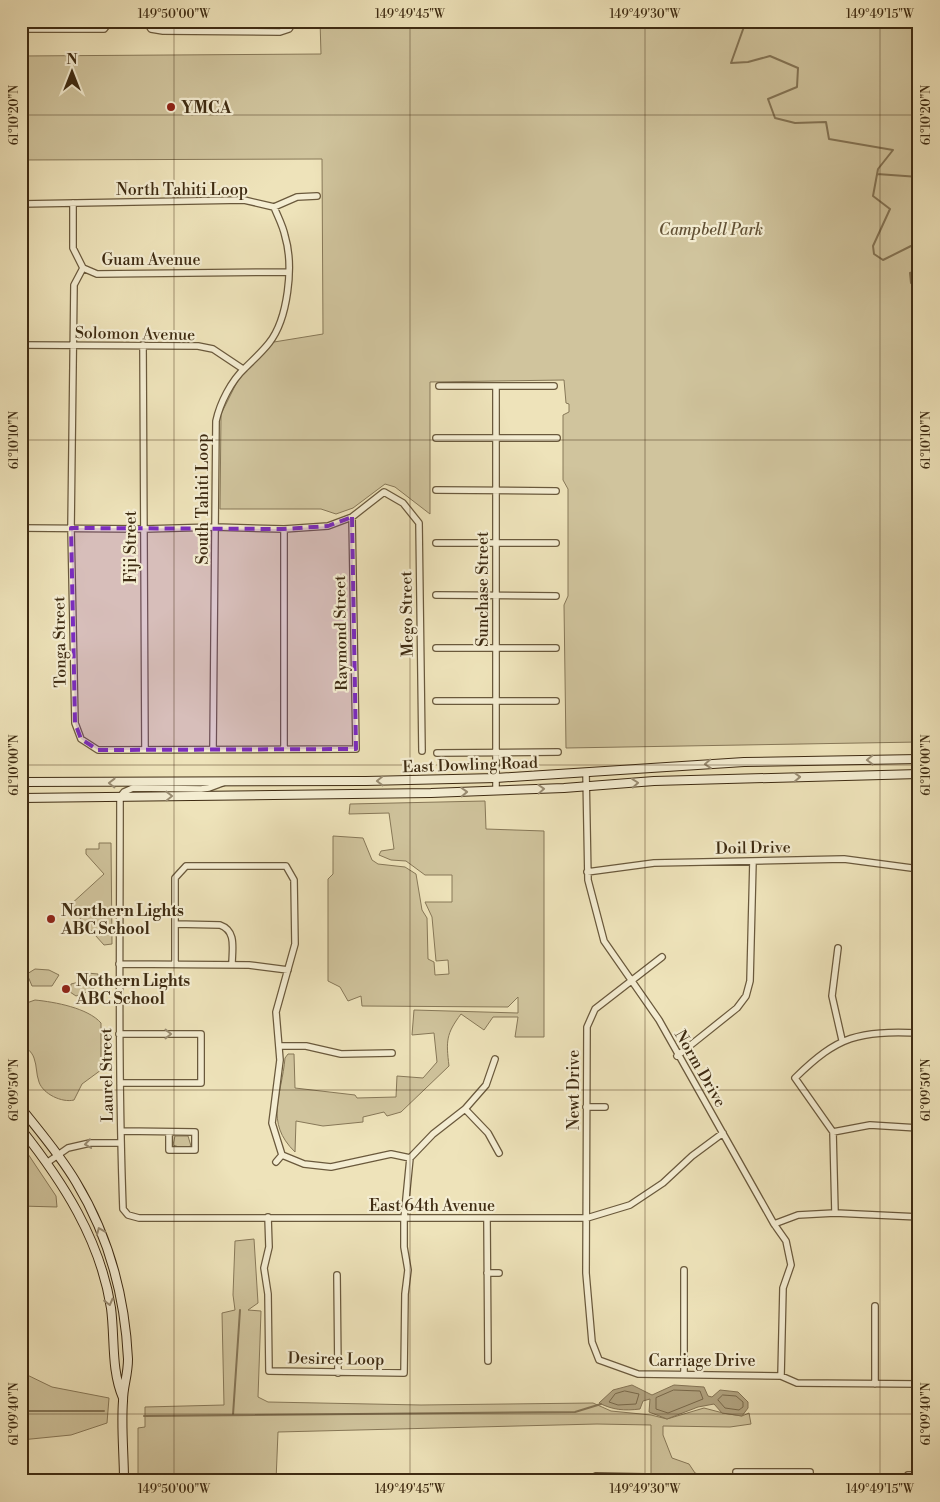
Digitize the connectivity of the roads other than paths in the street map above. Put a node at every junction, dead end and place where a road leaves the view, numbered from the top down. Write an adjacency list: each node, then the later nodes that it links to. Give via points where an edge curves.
1 (146, 21): 7 (street, via 151,29)
2 (194, 21): 7 (street)
3 (242, 21): 8 (street)
4 (294, 21): 8 (street, via 289,30 280,32)
5 (110, 22): 6 (street, via 104,29)
6 (21, 29)
7 (194, 31): 8 (street)
8 (242, 31)
9 (317, 196): 12 (street, via 297,197)
10 (73, 202): 11 (street, North Tahiti Loop); 12 (street, North Tahiti Loop, via 244,200); 13 (street, Guam Avenue, via 73,248)
11 (21, 204)
12 (274, 207): 14 (street, via 286,237)
13 (83, 268): 14 (street, Guam Avenue, via 97,274); 16 (street, Tonga Street, via 74,284)
14 (288, 272): 18 (street, South Tahiti Loop, via 281,326)
15 (21, 345): 16 (street, Solomon Avenue)
16 (74, 345): 17 (street, Solomon Avenue); 31 (street, Tonga Street)
17 (144, 345): 18 (street, Solomon Avenue, via 213,349); 32 (street, Fiji Street)
18 (243, 369): 29 (street, South Tahiti Loop, via 219,407 216,421)
19 (439, 386): 20 (street)
20 (496, 386): 21 (street); 23 (street, Sunchase Street)
21 (554, 386)
22 (436, 438): 23 (street)
23 (496, 438): 24 (street); 26 (street, Sunchase Street)
24 (557, 438)
25 (436, 490): 26 (street)
26 (496, 491): 27 (street); 35 (street, Sunchase Street)
27 (556, 491)
28 (352, 517): 33 (street, via 328,526); 48 (street, Raymond Street); 50 (street, Mego Street, via 384,492 403,503 419,523)
29 (215, 527): 32 (street); 33 (street); 46 (street, South Tahiti Loop)
30 (21, 528): 31 (street)
31 (71, 528): 32 (street); 49 (street, Tonga Street, via 75,724 81,739 98,750)
32 (144, 529): 49 (street, Fiji Street)
33 (284, 529): 47 (street)
34 (436, 543): 35 (street)
35 (496, 543): 36 (street); 38 (street, Sunchase Street)
36 (556, 543)
37 (436, 595): 38 (street)
38 (496, 596): 39 (street); 41 (street, Sunchase Street)
39 (556, 596)
40 (436, 648): 41 (street)
41 (496, 648): 42 (street); 45 (street, Sunchase Street)
42 (556, 648)
43 (436, 701): 45 (street)
44 (556, 701): 45 (street)
45 (497, 702): 51 (street, Sunchase Street)
46 (213, 749): 47 (street, Tonga Street); 49 (street, Tonga Street)
47 (284, 749): 48 (street, Tonga Street)
48 (356, 749)
49 (145, 750)
50 (422, 751)
51 (496, 752): 52 (street); 53 (street); 57 (street, Sunchase Street)
52 (558, 752)
53 (437, 753)
54 (919, 759): 55 (main road, East Dowling Road, one-way to 55, via 744,762)
55 (586, 773): 57 (main road, East Dowling Road); 60 (street, Norm Drive)
56 (919, 774): 60 (main road, East Dowling Road, one-way to 56, via 654,781)
57 (496, 778): 59 (main road, East Dowling Road, one-way to 59); 61 (street, Sunchase Street)
58 (21, 782): 59 (main road, East Dowling Road, one-way to 58)
59 (225, 782): 62 (street, via 200,789 133,788)
60 (586, 786): 61 (main road, East Dowling Road, one-way to 60); 66 (street, Norm Drive)
61 (496, 791): 62 (main road, East Dowling Road, one-way to 61)
62 (120, 797): 63 (main road, East Dowling Road); 71 (street, Laurel Street)
63 (21, 798)
64 (753, 861): 65 (street, Doil Drive, via 844,859); 66 (street, Doil Drive, via 654,863); 80 (street, via 750,981 746,996 737,1008)
65 (919, 869)
66 (587, 872): 74 (street, Norm Drive, via 604,940)
67 (175, 924): 70 (street); 72 (street, via 226,927 232,934); 73 (street, via 175,878 186,866 286,866 294,880 295,944)
68 (838, 948): 77 (street, via 832,996)
69 (662, 957): 74 (street, Newt Drive)
70 (175, 963): 71 (street); 72 (street)
71 (119, 964): 76 (street, Laurel Street)
72 (232, 965): 73 (street)
73 (288, 970): 78 (street, via 276,1012)
74 (631, 980): 80 (street, Norm Drive, via 659,1020); 83 (street, Newt Drive, via 595,1009 587,1027)
75 (919, 1033): 77 (street, via 880,1032)
76 (119, 1034): 82 (street, Laurel Street); 82 (street, one-way to 82, via 201,1034 201,1084)
77 (842, 1040): 93 (street, via 816,1057 795,1078)
78 (280, 1046): 79 (street, via 306,1046 341,1054); 98 (street, via 272,1123)
79 (392, 1053)
80 (677, 1056): 94 (street, Norm Drive)
81 (495, 1059): 86 (street, via 486,1085)
82 (120, 1083): 91 (street, Laurel Street)
83 (586, 1107): 84 (street); 106 (street, Newt Drive)
84 (605, 1107)
85 (21, 1108): 88 (main road)
86 (466, 1109): 96 (street, via 488,1133); 99 (street, via 433,1134)
87 (21, 1115): 88 (main road)
88 (34, 1124): 97 (main road)
89 (918, 1128): 93 (street, via 870,1125)
90 (21, 1129): 100 (main road)
91 (121, 1131): 92 (street); 95 (street, Laurel Street)
92 (169, 1132): 92 (street, via 195,1132 195,1150 169,1150)
93 (833, 1132): 103 (street)
94 (723, 1133): 106 (street, East 64th Avenue, via 663,1183 630,1205); 109 (street, Norm Drive)
95 (121, 1143): 97 (street, one-way to 97, via 90,1143 68,1148); 102 (street, Laurel Street)
96 (499, 1153)
97 (58, 1155): 100 (street); 116 (main road, one-way to 97, via 123,1309 104,1239)
98 (282, 1155): 99 (street, via 304,1164 331,1167 391,1154); 101 (street)
99 (410, 1158): 107 (street)
100 (48, 1162): 115 (main road, one-way to 115, via 86,1228 101,1272)
101 (276, 1162)
102 (123, 1203): 104 (street, East 64th Avenue, via 128,1214 139,1218)
103 (835, 1213): 105 (street); 109 (street, via 798,1215)
104 (268, 1217): 107 (street, East 64th Avenue); 118 (street, Desiree Loop, via 264,1268 268,1294 269,1371)
105 (919, 1217)
106 (587, 1218): 108 (street, East 64th Avenue); 119 (street, Carriage Drive, via 589,1310 592,1342 599,1360 638,1374)
107 (404, 1219): 108 (street, East 64th Avenue); 118 (street, Desiree Loop, via 408,1270 404,1373)
108 (487, 1220): 111 (street)
109 (774, 1224): 120 (street, Norm Drive, via 786,1241 791,1265 783,1288)
110 (684, 1270): 119 (street)
111 (487, 1273): 112 (street); 117 (street)
112 (499, 1273)
113 (336, 1275): 118 (street)
114 (875, 1306): 121 (street)
115 (112, 1322): 116 (main road, via 120,1330 123,1355); 123 (main road, via 116,1381)
116 (128, 1360): 123 (main road, via 128,1380)
117 (488, 1361)
118 (338, 1373)
119 (684, 1374): 120 (street, Carriage Drive)
120 (781, 1376): 121 (street, Carriage Drive, via 797,1383)
121 (875, 1384): 122 (street, Carriage Drive)
122 (919, 1384)
123 (123, 1398): 128 (main road)
124 (736, 1472): 132 (street, via 810,1472)
125 (919, 1475): 133 (street, via 908,1475)
126 (646, 1477): 131 (street, via 596,1476)
127 (389, 1480): 129 (street); 130 (street)
128 (124, 1481)
129 (383, 1481)
130 (393, 1481)
131 (597, 1481)
132 (810, 1481)
133 (908, 1481)

